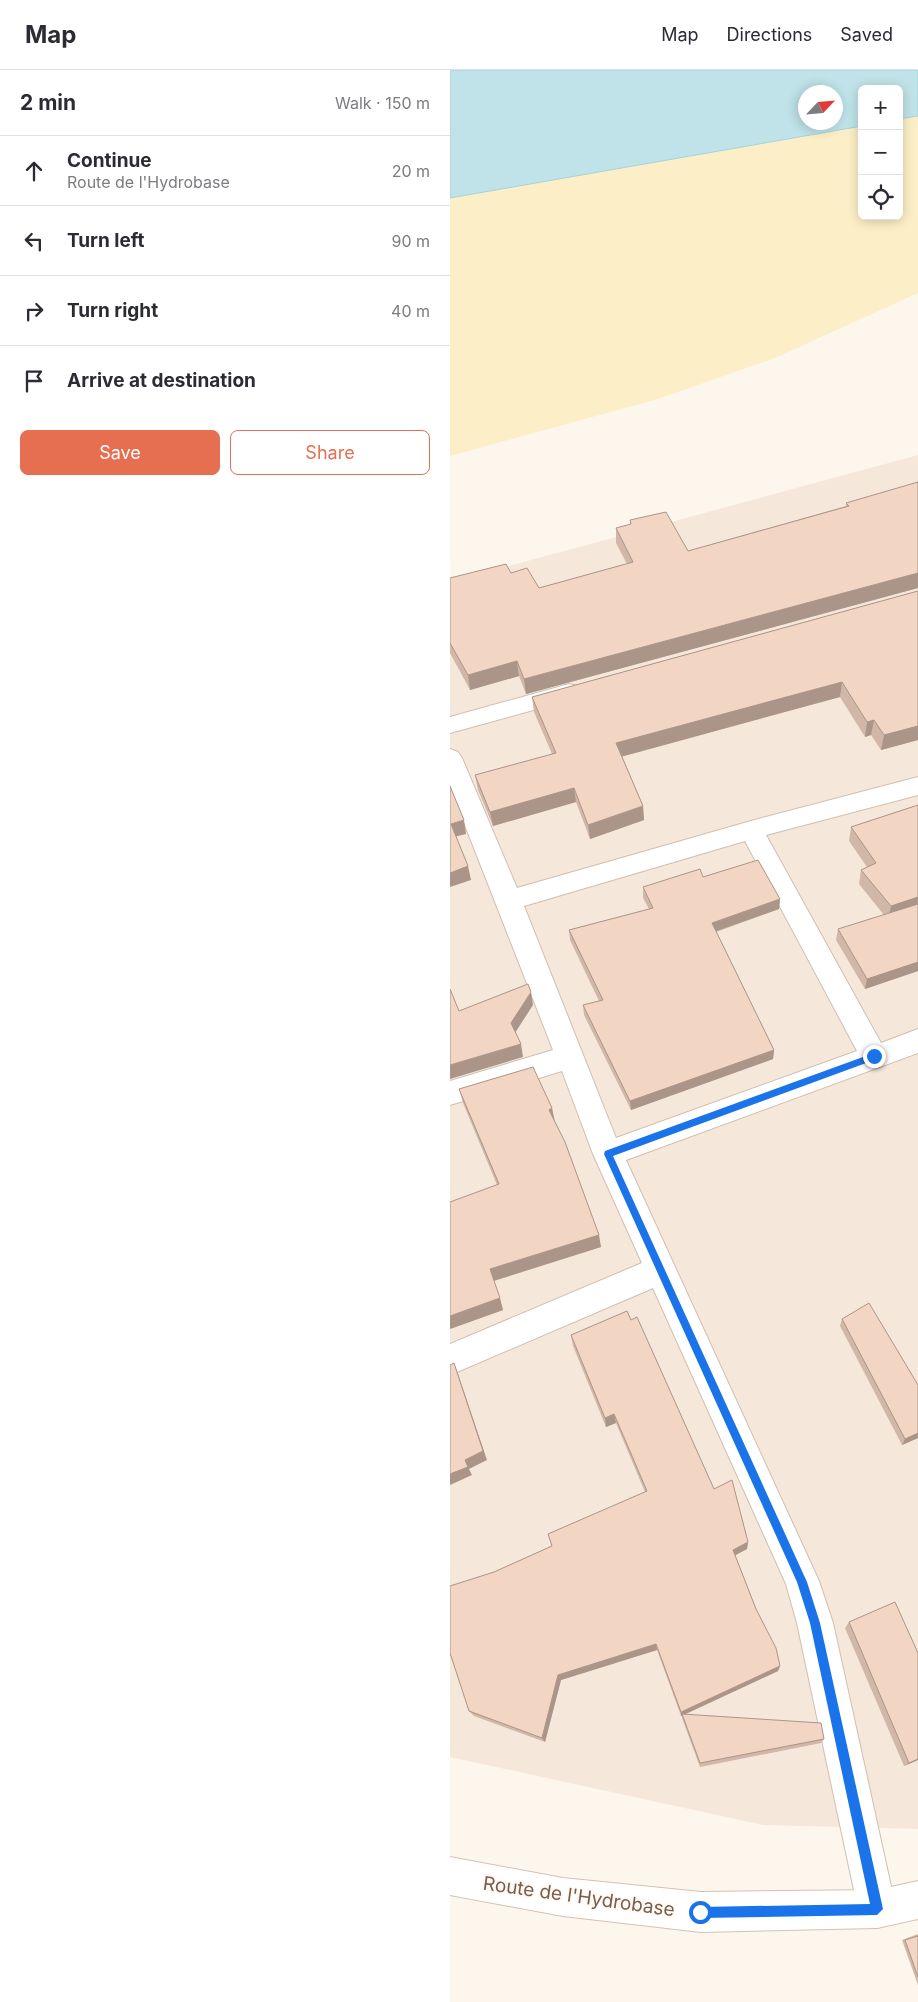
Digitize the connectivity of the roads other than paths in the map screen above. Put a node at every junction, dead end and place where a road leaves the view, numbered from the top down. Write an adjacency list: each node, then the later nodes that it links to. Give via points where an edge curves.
1 (593, 686): 2 (street)
2 (450, 725)
3 (450, 758): 6 (street)
4 (918, 786): 5 (street)
5 (751, 830): 6 (street); 8 (street)
6 (509, 900): 9 (street)
7 (918, 1041): 8 (street)
8 (874, 1056): 11 (street)
9 (568, 1057): 10 (street); 11 (street)
10 (450, 1093)
11 (608, 1154): 12 (street)
12 (660, 1270): 13 (street); 16 (street, via 802,1582 815,1623)
13 (450, 1360)
14 (450, 1876): 16 (street, Route de l'Hydrobase, via 563,1897 700,1912)
15 (918, 1900): 16 (street, Route de l'Hydrobase)
16 (877, 1909)

